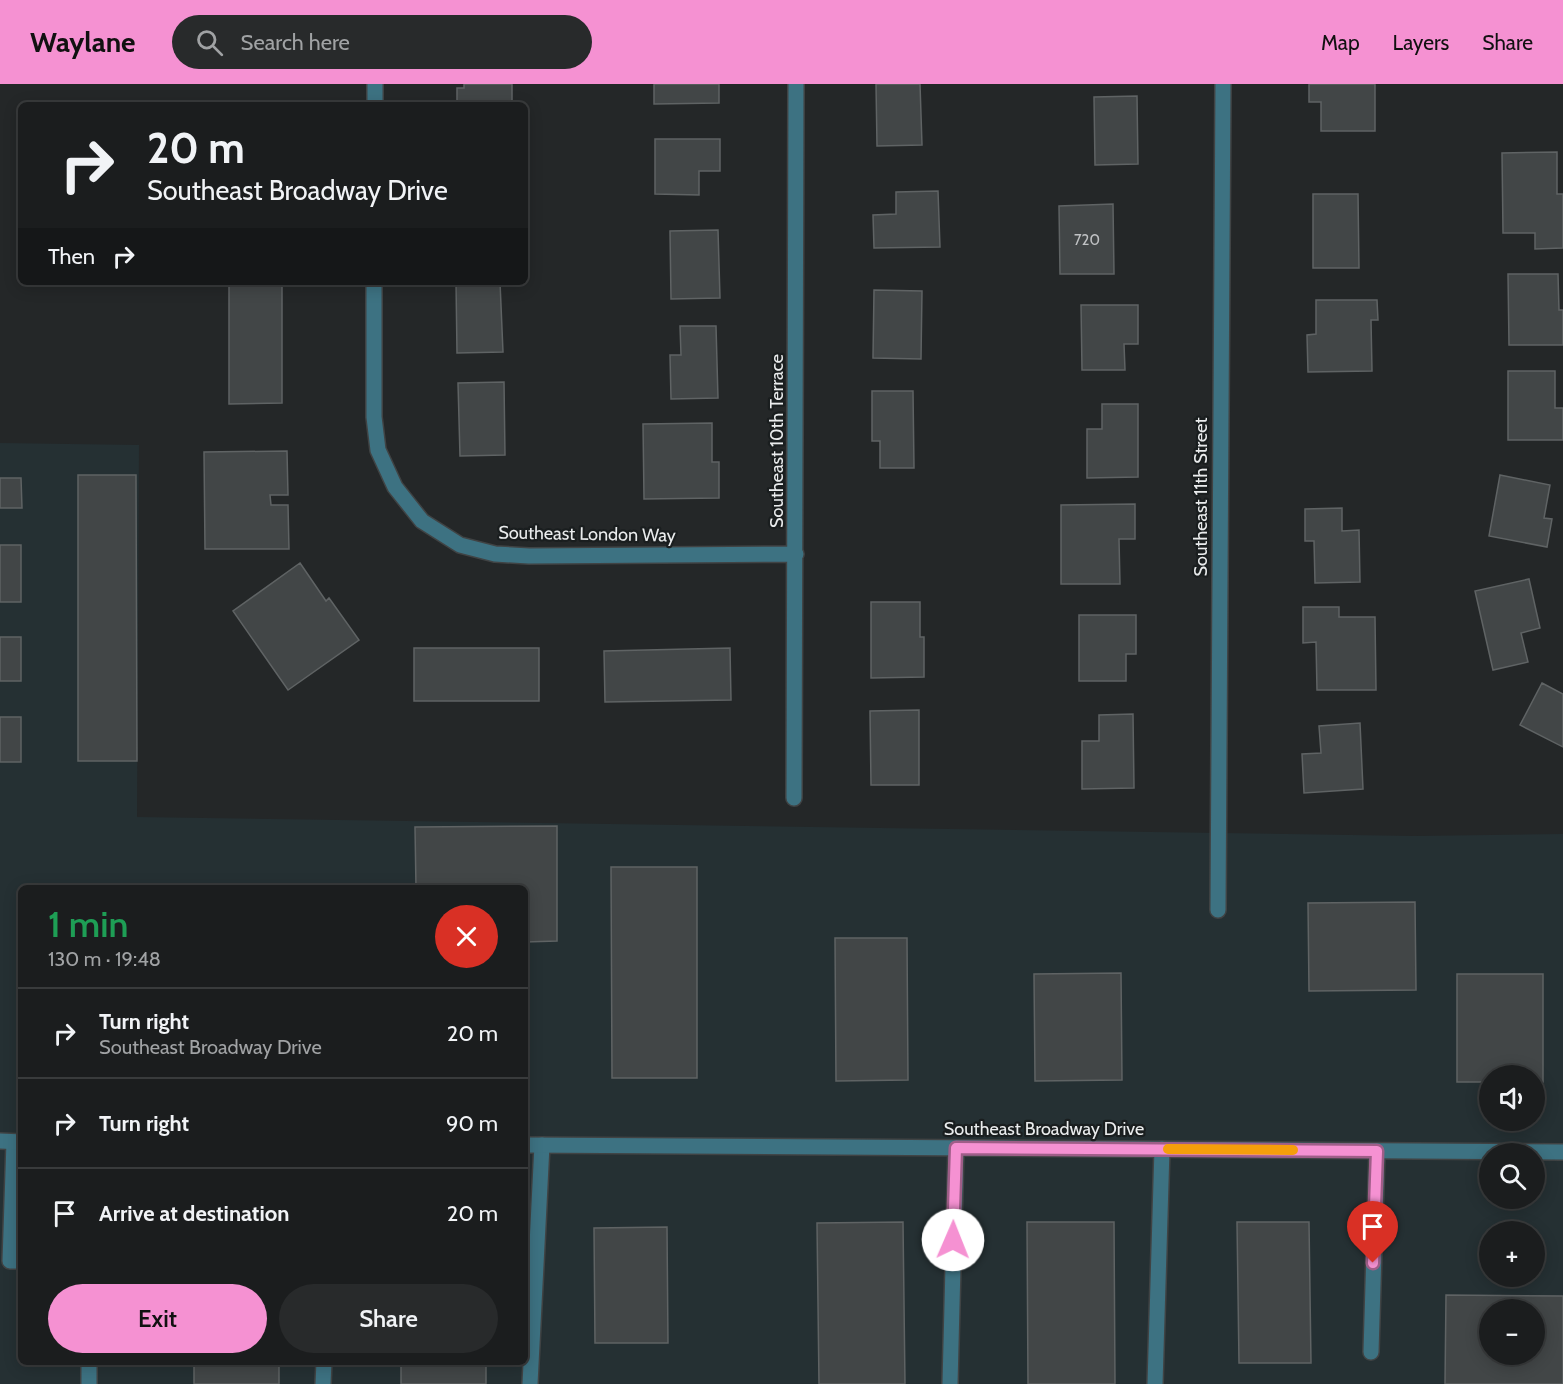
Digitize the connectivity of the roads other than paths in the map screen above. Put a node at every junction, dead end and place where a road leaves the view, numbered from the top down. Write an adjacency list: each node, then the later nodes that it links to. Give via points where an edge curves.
1 (375, 84): 4 (street)
2 (796, 84): 6 (street, Southeast 10th Terrace)
3 (1223, 84): 8 (street, Southeast 11th Street)
4 (375, 102)
5 (374, 285): 6 (street, Southeast London Way, via 374,417 378,450 395,487 422,521 460,544 495,554)
6 (796, 554): 7 (street, Southeast 10th Terrace)
7 (794, 798)
8 (1218, 910)
9 (12, 1142): 16 (street)
10 (528, 1145): 11 (street, Southeast Broadway Drive)
11 (542, 1145): 12 (street, Southeast Broadway Drive); 22 (street)
12 (956, 1148): 13 (street, Southeast Broadway Drive); 23 (street)
13 (1161, 1149): 14 (street, Southeast Broadway Drive); 24 (street)
14 (1377, 1151): 15 (street, Southeast Broadway Drive); 17 (street)
15 (1563, 1152)
16 (10, 1261)
17 (1371, 1352)
18 (89, 1365): 20 (street)
19 (324, 1365): 21 (street)
20 (89, 1384)
21 (323, 1384)
22 (530, 1384)
23 (950, 1384)
24 (1155, 1384)

